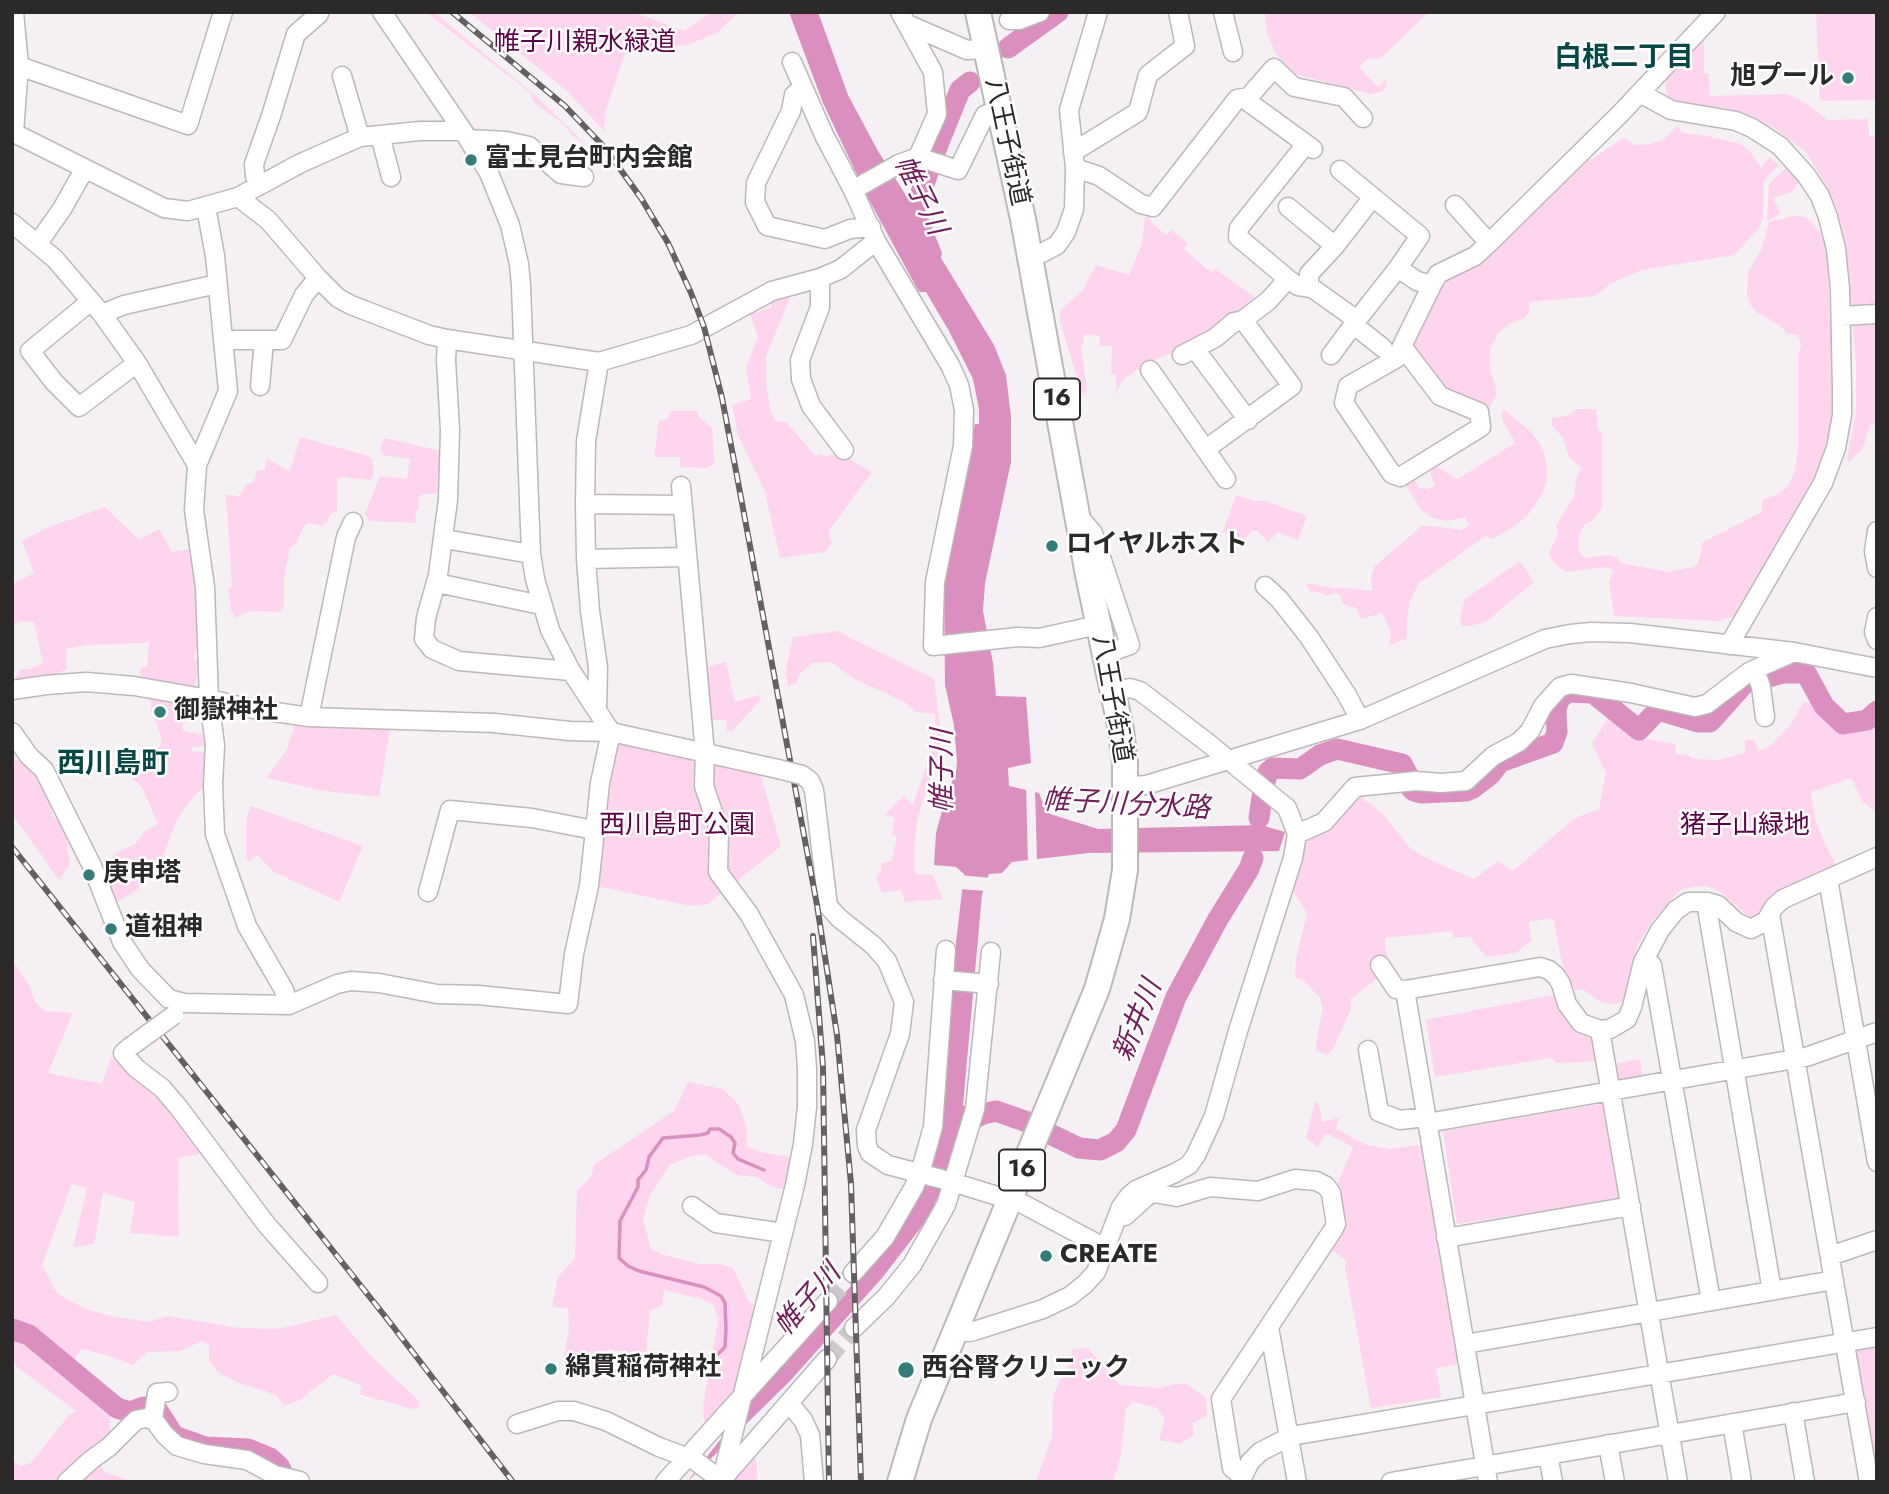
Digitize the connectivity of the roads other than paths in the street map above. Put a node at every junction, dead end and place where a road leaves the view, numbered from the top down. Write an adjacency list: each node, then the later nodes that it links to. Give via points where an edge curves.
1 (14, 12): 16 (street)
2 (223, 12): 16 (street, via 188,125)
3 (382, 12): 25 (street)
4 (978, 12): 13 (highway, 八王子街道 / 16)
5 (1040, 12): 12 (street)
6 (1098, 12): 27 (street, via 1069,110)
7 (1178, 12): 27 (street, via 1185,46 1148,75 1138,112)
8 (1223, 12): 14 (street)
9 (1716, 12): 19 (street)
10 (319, 13): 33 (street, via 296,34 254,164)
11 (903, 18): 13 (street, via 967,50); 28 (street, via 933,72 937,114)
12 (1009, 20)
13 (986, 49): 21 (highway, 八王子街道 / 16)
14 (1233, 52)
15 (792, 62): 18 (street)
16 (19, 66): 23 (street)
17 (342, 76): 26 (street)
18 (802, 88): 34 (street); 41 (street, via 794,95 791,111 756,183 755,202 766,226 825,239 850,229)
19 (1640, 93): 43 (street); 55 (street, via 1671,110 1736,121 1768,137 1792,157 1820,196 1828,217 1839,271)
20 (1246, 100): 22 (street, via 1275,68 1294,87 1344,97); 27 (street, via 1237,99 1153,207 1141,204); 37 (street, via 1310,146)
21 (999, 110): 28 (street, via 985,115 958,170); 45 (highway, 八王子街道 / 16)
22 (1363, 118)
23 (13, 132): 29 (street)
24 (380, 135): 25 (street, via 420,131); 26 (street); 31 (street)
25 (466, 135): 32 (street, via 529,146 561,174); 63 (street, via 489,173 510,225 519,264)
26 (360, 137): 33 (street)
27 (1074, 160): 45 (street, via 1074,209 1066,232 1057,245)
28 (928, 161): 34 (street, via 893,167)
29 (84, 170): 39 (street, via 164,208 188,211); 42 (street)
30 (1340, 170): 36 (street)
31 (391, 177)
32 (584, 177)
33 (259, 185): 35 (street)
34 (856, 188): 41 (street)
35 (237, 197): 39 (street); 47 (street, via 268,220)
36 (1373, 197): 44 (street); 46 (street, via 1420,236)
37 (1276, 199): 44 (street); 49 (street, via 1239,228 1238,237)
38 (1455, 205): 43 (street)
39 (206, 207): 50 (street)
40 (14, 227): 42 (street)
41 (874, 234): 48 (street, via 841,269); 89 (street, via 950,365 964,410 963,446 934,582 933,646 1039,638)
42 (38, 243): 53 (street)
43 (1489, 243): 51 (street, via 1475,256 1438,274)
44 (1335, 246): 52 (street, via 1309,275)
45 (1030, 256): 77 (highway, 八王子街道 / 16)
46 (1398, 268): 51 (street); 57 (street)
47 (318, 278): 58 (street, via 351,305); 60 (street, via 304,295 282,340)
48 (820, 278): 65 (street, via 772,291 691,335); 71 (street, via 820,307 800,360 801,379 811,406)
49 (1288, 279): 52 (street); 56 (street)
50 (217, 284): 53 (street); 59 (street)
51 (1432, 285): 61 (street)
52 (1309, 288): 57 (street)
53 (97, 308): 66 (street); 66 (street, via 30,351 79,407)
54 (1877, 314): 55 (street)
55 (1841, 316): 91 (street, via 1842,415 1830,467)
56 (1243, 320): 69 (street, via 1292,386); 69 (street, via 1234,321 1189,352)
57 (1355, 323): 62 (street); 64 (street)
58 (447, 339): 63 (street); 80 (street, via 450,430)
59 (223, 340): 60 (street); 72 (street, via 228,391)
60 (264, 341): 68 (street)
61 (1402, 346): 61 (street, via 1440,396 1479,412 1481,427 1400,477 1392,474 1344,403 1348,386 1397,358)
62 (1383, 348)
63 (524, 350): 65 (street); 81 (street)
64 (1331, 355)
65 (599, 362): 75 (street, via 586,441)
66 (137, 363): 72 (street)
67 (1152, 369): 70 (street)
68 (260, 386)
69 (1248, 420): 70 (street)
70 (1206, 449): 73 (street)
71 (844, 450)
72 (197, 465): 99 (street, via 194,510 205,587)
73 (1226, 479)
74 (681, 486): 76 (street)
75 (585, 504): 76 (street); 83 (street)
76 (682, 505): 82 (street)
77 (1078, 516): 89 (highway, 八王子街道 / 16); 93 (street, via 1093,533 1130,645)
78 (353, 522): 102 (street, via 345,537)
79 (1877, 531): 84 (street)
80 (445, 539): 81 (street); 85 (street)
81 (531, 554): 87 (street)
82 (687, 557): 83 (street); 106 (street)
83 (586, 559): 100 (street, via 598,668)
84 (1877, 568)
85 (437, 583): 87 (street); 96 (street, via 424,639 432,649 474,663)
86 (1265, 586): 103 (street, via 1309,637)
87 (541, 606): 96 (street)
88 (1877, 617): 90 (street)
89 (1098, 625): 93 (highway, 八王子街道 / 16)
90 (1877, 640)
91 (1729, 645): 92 (street); 103 (street, via 1610,631 1545,639)
92 (1794, 652): 94 (street); 95 (street)
93 (1105, 654): 98 (highway, 八王子街道 / 16)
94 (1877, 668)
95 (1755, 669): 101 (street); 110 (street, via 1707,704 1695,707 1631,692 1571,684 1560,687 1530,731 1466,781 1355,788 1324,822)
96 (571, 671): 100 (street)
97 (12, 690): 99 (street, via 86,682)
98 (1114, 691): 107 (street, via 1140,691); 108 (highway, 八王子街道 / 16)
99 (209, 699): 102 (street); 123 (street, via 215,745 215,834 247,926)
100 (597, 710): 105 (street)
101 (1765, 717)
102 (309, 718): 105 (street, via 494,723)
103 (1360, 720): 107 (street)
104 (12, 732): 124 (street, via 44,770 92,866 122,942 140,969)
105 (611, 732): 106 (street); 109 (street)
106 (705, 753): 135 (street, bridge, via 802,775 810,781 828,906 887,961 904,1002 900,1034 866,1130 867,1146 881,1162); 141 (street, via 704,786 719,830 718,872 785,975 806,1041 803,1144)
107 (1229, 761): 108 (street); 110 (street, via 1287,808)
108 (1125, 787): 137 (highway, 八王子街道 / 16, via 1122,894 1102,974)
109 (594, 830): 113 (street, via 450,810); 123 (street, via 568,1004 437,994 351,981)
110 (1297, 834): 140 (street, via 1205,1139 1189,1164 1136,1190)
111 (1877, 858): 112 (street)
112 (1828, 879): 115 (street, via 1783,899); 127 (street)
113 (428, 892)
114 (1706, 902): 115 (street, via 1718,905 1751,929); 118 (street, via 1688,902 1676,910); 130 (street)
115 (1770, 914): 129 (street)
116 (946, 950): 120 (street)
117 (991, 952): 121 (street)
118 (1645, 958): 125 (street, via 1627,1019); 131 (street, via 1652,965)
119 (1380, 965): 122 (street, via 1396,989)
120 (946, 980): 121 (street); 135 (street, via 933,1127)
121 (986, 984): 136 (street, via 975,1109)
122 (1405, 990): 125 (street, via 1540,967 1556,976 1581,1023); 133 (street)
123 (289, 1005): 124 (street)
124 (179, 1009): 148 (street, bridge, via 123,1053 179,1108 265,1224)
125 (1600, 1030): 132 (street)
126 (1877, 1032): 127 (street)
127 (1856, 1039): 129 (street); 134 (street)
128 (1368, 1050): 133 (street, via 1379,1112 1400,1120)
129 (1795, 1060): 130 (street); 145 (street)
130 (1734, 1070): 131 (street); 149 (street)
131 (1673, 1081): 132 (street); 151 (street)
132 (1611, 1091): 133 (street); 139 (street)
133 (1427, 1120): 142 (street)
134 (1877, 1162)
135 (920, 1174): 136 (street); 146 (street, via 885,1237)
136 (952, 1182): 137 (street); 154 (street, via 946,1205 912,1265)
137 (1010, 1200): 144 (street); 155 (highway, 八王子街道 / 16)
138 (692, 1206): 141 (street, via 716,1223)
139 (1631, 1206): 142 (street); 152 (street)
140 (1119, 1214): 144 (street); 153 (street, via 1125,1216 1154,1194 1177,1197 1210,1187 1258,1191 1303,1178 1326,1186 1336,1224)
141 (783, 1233): 161 (street)
142 (1446, 1238): 158 (street)
143 (1877, 1240): 145 (street)
144 (1105, 1248): 155 (street, via 1096,1272 1070,1296 974,1331)
145 (1830, 1256): 147 (street)
146 (853, 1273)
147 (1834, 1280): 149 (street); 157 (street)
148 (318, 1283)
149 (1772, 1291): 151 (street)
150 (828, 1301): 161 (street)
151 (1711, 1301): 152 (street)
152 (1649, 1312): 158 (street); 160 (street)
153 (1269, 1327): 169 (street); 176 (street, via 1222,1399 1232,1468)
154 (855, 1328)
155 (957, 1329): 182 (highway, 八王子街道 / 16, via 919,1419)
156 (1877, 1337): 157 (street)
157 (1846, 1342): 160 (street); 162 (street)
158 (1465, 1343): 164 (street)
159 (827, 1359): 163 (street)
160 (1660, 1373): 164 (street); 168 (street)
161 (741, 1402): 172 (street); 175 (street)
162 (1856, 1402): 165 (street); 173 (street)
163 (789, 1403): 175 (street); 181 (street, via 810,1435)
164 (1475, 1404): 169 (street); 174 (street)
165 (1793, 1412): 166 (street); 189 (street)
166 (1732, 1423): 168 (street); 188 (street)
167 (517, 1424): 172 (street, via 558,1411 574,1411)
168 (1670, 1433): 170 (street); 187 (street)
169 (1289, 1437): 176 (street, via 1260,1452); 183 (street)
170 (1608, 1444): 171 (street); 186 (street)
171 (1548, 1455): 174 (street); 185 (street)
172 (691, 1459): 175 (street); 180 (street)
173 (1871, 1460): 190 (street)
174 (1487, 1473): 177 (street)
175 (720, 1477)
176 (1241, 1479)
177 (1423, 1479): 184 (street)
178 (300, 1481): 179 (street, via 275,1475 247,1460 177,1446 165,1435 158,1406 135,1420)
179 (67, 1482)
180 (665, 1482)
181 (814, 1482)
182 (900, 1482)
183 (1297, 1482)
184 (1391, 1482)
185 (1553, 1482)
186 (1615, 1482)
187 (1678, 1482)
188 (1742, 1482)
189 (1804, 1482)
190 (1870, 1482)

